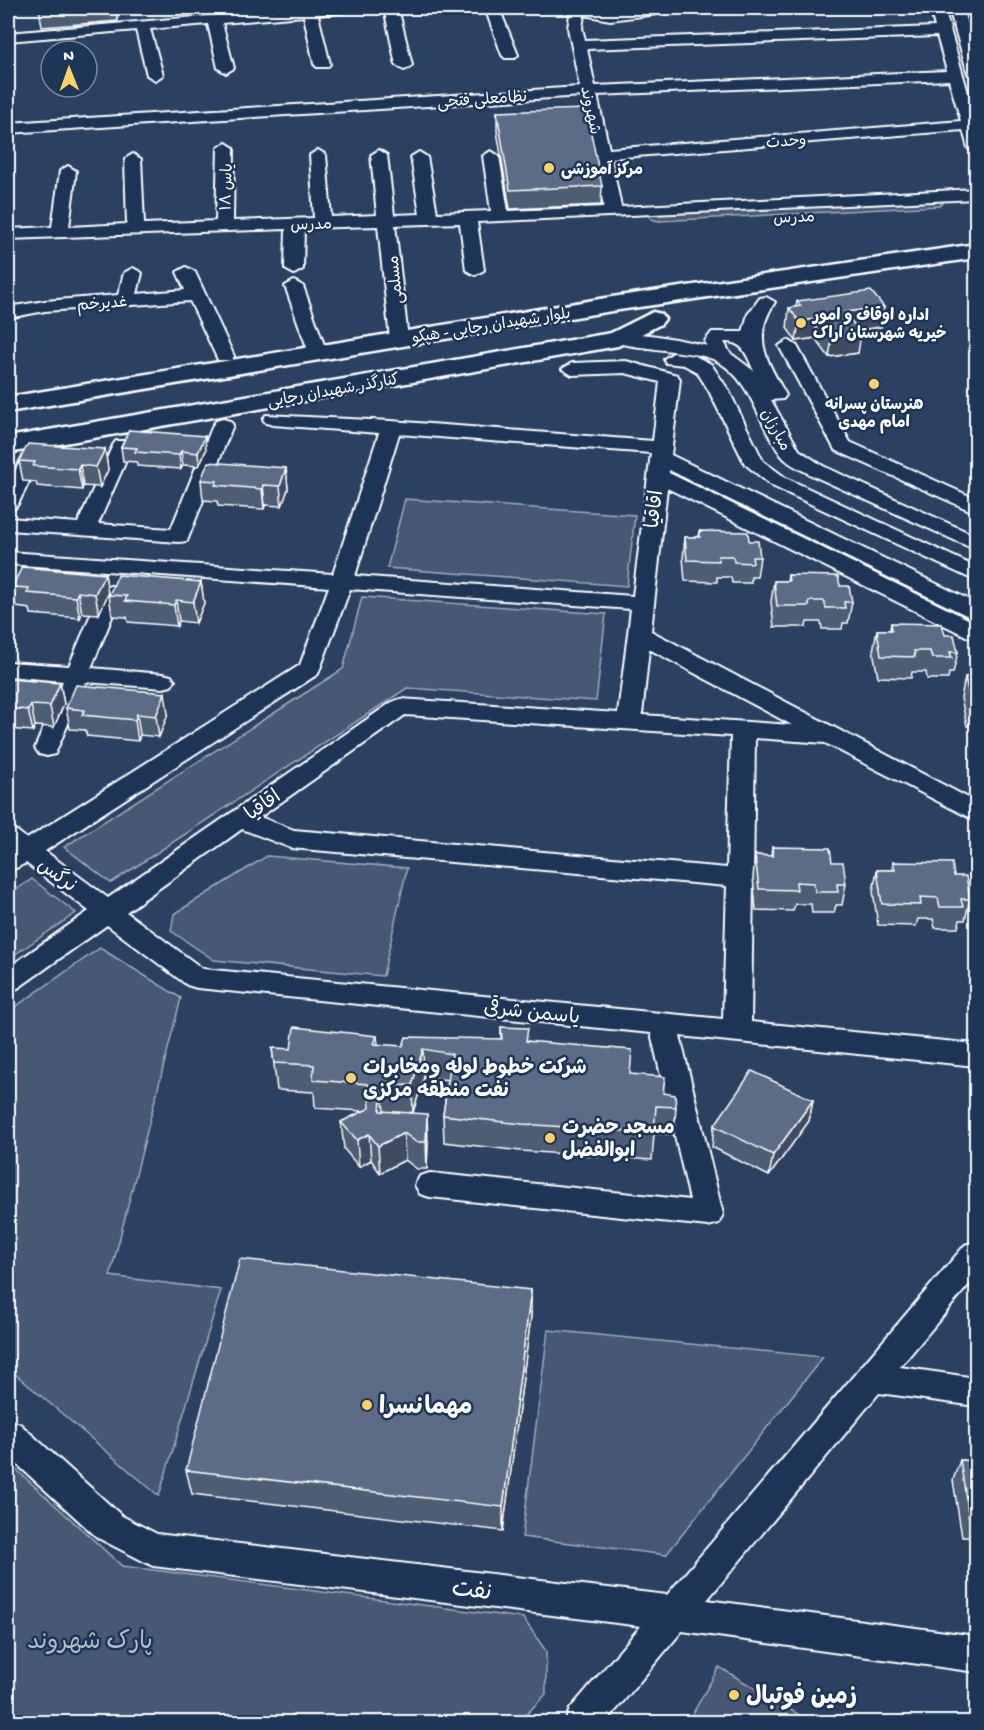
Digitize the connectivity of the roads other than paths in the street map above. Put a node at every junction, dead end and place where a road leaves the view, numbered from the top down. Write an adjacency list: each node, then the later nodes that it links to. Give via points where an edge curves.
1 (154, 8): 15 (street)
2 (345, 8): 10 (street)
3 (391, 8): 23 (street)
4 (492, 8): 21 (street)
5 (578, 8): 13 (street); 16 (street, شهروند)
6 (643, 8): 12 (street)
7 (673, 8): 12 (street)
8 (937, 8): 17 (street)
9 (956, 8): 18 (street)
10 (310, 10): 11 (street); 22 (street)
11 (255, 11): 14 (street)
12 (624, 14): 13 (street)
13 (603, 15): 16 (street)
14 (214, 19): 15 (street); 24 (street)
15 (149, 24): 19 (street); 26 (street)
16 (575, 28): 20 (street, شهروند)
17 (944, 31): 20 (street); 27 (street)
18 (970, 36): 25 (street)
19 (8, 37)
20 (579, 45): 28 (street, شهروند)
21 (510, 55)
22 (322, 64)
23 (404, 65)
24 (226, 68)
25 (976, 74)
26 (155, 75)
27 (956, 75): 28 (street, نظامعلی فتحی); 29 (street)
28 (588, 92): 30 (street, نظامعلی فتحی); 33 (street, شهروند)
29 (970, 125): 32 (street); 33 (street, وحدت)
30 (8, 128)
31 (226, 148): 49 (street, یاس ۱۸)
32 (976, 148)
33 (602, 154): 42 (street, شهروند)
34 (318, 155): 47 (street)
35 (379, 155): 46 (street, مسلمی)
36 (491, 156): 43 (street)
37 (419, 158): 45 (street)
38 (133, 159): 50 (street)
39 (68, 171): 51 (street)
40 (976, 194): 42 (street, مدرس)
41 (976, 206): 42 (street, مدرس, via 658,223)
42 (614, 212): 43 (street, مدرس)
43 (500, 216): 44 (street, مدرس)
44 (468, 217): 45 (street, مدرس); 54 (street)
45 (429, 219): 46 (street, مدرس)
46 (388, 220): 47 (street, مدرس); 63 (street, مسلمی)
47 (323, 222): 48 (street, مدرس)
48 (295, 224): 49 (street, مدرس); 67 (street, via 294,277)
49 (224, 226): 50 (street, مدرس)
50 (136, 229): 51 (street, مدرس)
51 (60, 232): 52 (street, مدرس)
52 (8, 234)
53 (976, 251): 63 (main road, بلوار شهیدان رجایی - هپکو)
54 (475, 270)
55 (186, 272): 58 (street)
56 (976, 272): 60 (main road, بلوار شهیدان رجایی - هپکو)
57 (133, 273): 59 (street)
58 (196, 295): 59 (street, غدیرخم); 68 (street)
59 (126, 300): 61 (street, غدیرخم)
60 (766, 302): 62 (main road, بلوار شهیدان رجایی - هپکو); 65 (street, via 756,313 750,331)
61 (8, 313)
62 (653, 319): 64 (main road, کنارگذر شهیدان رجایی); 75 (main road, بلوار شهیدان رجایی - هپکو)
63 (399, 339): 67 (main road, بلوار شهیدان رجایی - هپکو)
64 (618, 339): 69 (street, مبارزان, via 677,344); 78 (main road, کنارگذر شهیدان رجایی)
65 (753, 346): 69 (street, via 737,336 719,336 714,341); 86 (street, مبارزان, via 803,445 817,458)
66 (788, 346): 83 (street, via 842,446)
67 (318, 353): 68 (main road, کنارگذر شهیدان رجایی); 73 (main road, بلوار شهیدان رجایی - هپکو)
68 (225, 356): 72 (main road, کنارگذر شهیدان رجایی)
69 (722, 356): 87 (street, مبارزان, via 749,377 791,454 816,470)
70 (572, 369): 71 (street, via 626,367)
71 (662, 371): 80 (street, اقاقیا); 89 (street, via 688,360 704,368 755,464 779,482)
72 (8, 391)
73 (8, 405)
74 (273, 419): 77 (street)
75 (8, 426)
76 (223, 426): 85 (street, via 179,536)
77 (391, 428): 80 (street); 90 (street)
78 (8, 445)
79 (123, 445): 85 (street)
80 (656, 457): 92 (street, اقاقیا); 93 (street); 94 (street)
81 (29, 462): 82 (street)
82 (8, 504)
83 (976, 507)
84 (8, 524): 85 (street)
85 (86, 530)
86 (976, 533)
87 (976, 544)
88 (8, 558): 90 (street)
89 (976, 576)
90 (342, 581): 92 (street); 105 (street, via 310,669)
91 (111, 593): 97 (street)
92 (643, 603): 95 (street, اقاقیا)
93 (976, 611)
94 (976, 632)
95 (639, 634): 99 (street, اقاقیا); 101 (street)
96 (8, 669): 97 (street)
97 (77, 675): 98 (street); 102 (street)
98 (163, 681)
99 (629, 722): 100 (street); 104 (street, اقاقیا, via 400,707)
100 (743, 729): 101 (street); 106 (street)
101 (831, 735): 103 (street)
102 (47, 748)
103 (976, 812)
104 (240, 819): 106 (street, via 291,839); 107 (street, اقاقیا)
105 (14, 850): 107 (street, نرگس)
106 (740, 878): 110 (street)
107 (109, 911): 108 (street, اقاقیا); 109 (street, یاسمن شرقی, via 197,978)
108 (8, 981)
109 (663, 1024): 110 (street, یاسمن شرقی); 112 (street, via 708,1214)
110 (737, 1031): 111 (street, یاسمن شرقی)
111 (976, 1055)
112 (430, 1185)
113 (976, 1254): 114 (street)
114 (873, 1378): 115 (street); 117 (street)
115 (976, 1392)
116 (8, 1435): 117 (street, نفت, via 110,1527 153,1550)
117 (675, 1613): 118 (street, نفت); 119 (street)
118 (976, 1654)
119 (583, 1722)

